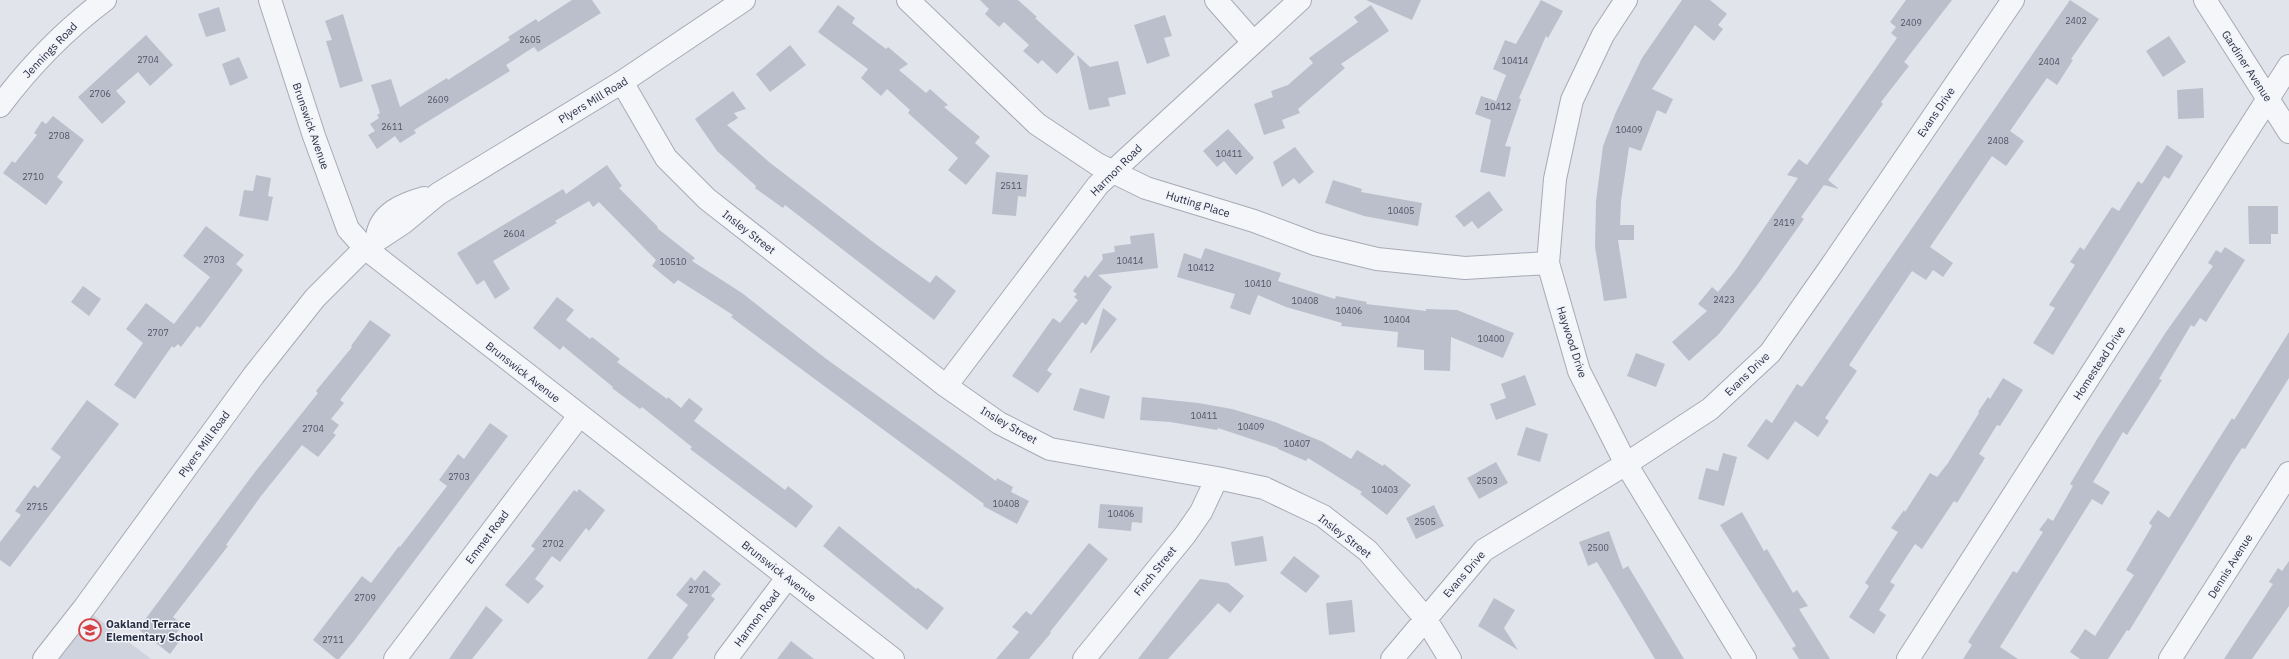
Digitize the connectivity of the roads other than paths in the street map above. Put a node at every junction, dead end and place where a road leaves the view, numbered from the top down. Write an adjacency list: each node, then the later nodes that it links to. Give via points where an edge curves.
1 (105, 0): 14 (street, Jennings Road, via 77,21 16,84)
2 (270, 0): 17 (street, Brunswick Avenue, via 314,136 348,229)
3 (744, 0): 12 (street, Plyers Mill Road)
4 (908, 0): 16 (street, Hutting Place, via 1038,124)
5 (1216, 0): 10 (street)
6 (1300, 0): 10 (street, Harmon Road)
7 (1626, 0): 18 (street, Haywood Drive, via 1603,35 1572,100 1555,179)
8 (2013, 0): 21 (street, Evans Drive, via 1770,353 1710,409)
9 (2205, 0): 13 (street, Gardiner Avenue)
10 (1253, 42): 16 (street, Harmon Road)
11 (2289, 66): 13 (street, Homestead Drive)
12 (622, 82): 17 (street, Plyers Mill Road, via 438,194 393,210 379,226); 19 (street, Insley Street, via 666,158 706,199)
13 (2268, 99): 15 (street, Gardiner Avenue); 34 (street, Homestead Drive)
14 (0, 106)
15 (2289, 132)
16 (1111, 172): 18 (street, Hutting Place, via 1146,188 1254,221 1315,244 1377,259 1465,268); 19 (street, Harmon Road, via 1092,192)
17 (371, 244): 20 (street, Brunswick Avenue); 26 (street, Plyers Mill Road, via 315,298 254,375)
18 (1548, 263): 21 (street, Haywood Drive, via 1579,371)
19 (946, 386): 23 (street, Insley Street, via 999,423 1050,449)
20 (579, 416): 24 (street, Brunswick Avenue); 27 (street, Emmet Road)
21 (1626, 464): 25 (street, Evans Drive, via 1484,550); 33 (street, Haywood Drive)
22 (2289, 473): 35 (street, Dennis Avenue)
23 (1217, 478): 25 (street, Insley Street, via 1264,488 1323,516 1368,551); 30 (street, Finch Street, via 1201,512 1185,535)
24 (787, 578): 28 (street, Harmon Road); 29 (street, Brunswick Avenue)
25 (1425, 618): 31 (street, Evans Drive); 32 (street, Insley Street)
26 (44, 659)
27 (395, 659)
28 (726, 659)
29 (893, 659)
30 (1084, 659)
31 (1392, 659)
32 (1450, 659)
33 (1746, 659)
34 (1908, 659)
35 (2170, 659)

